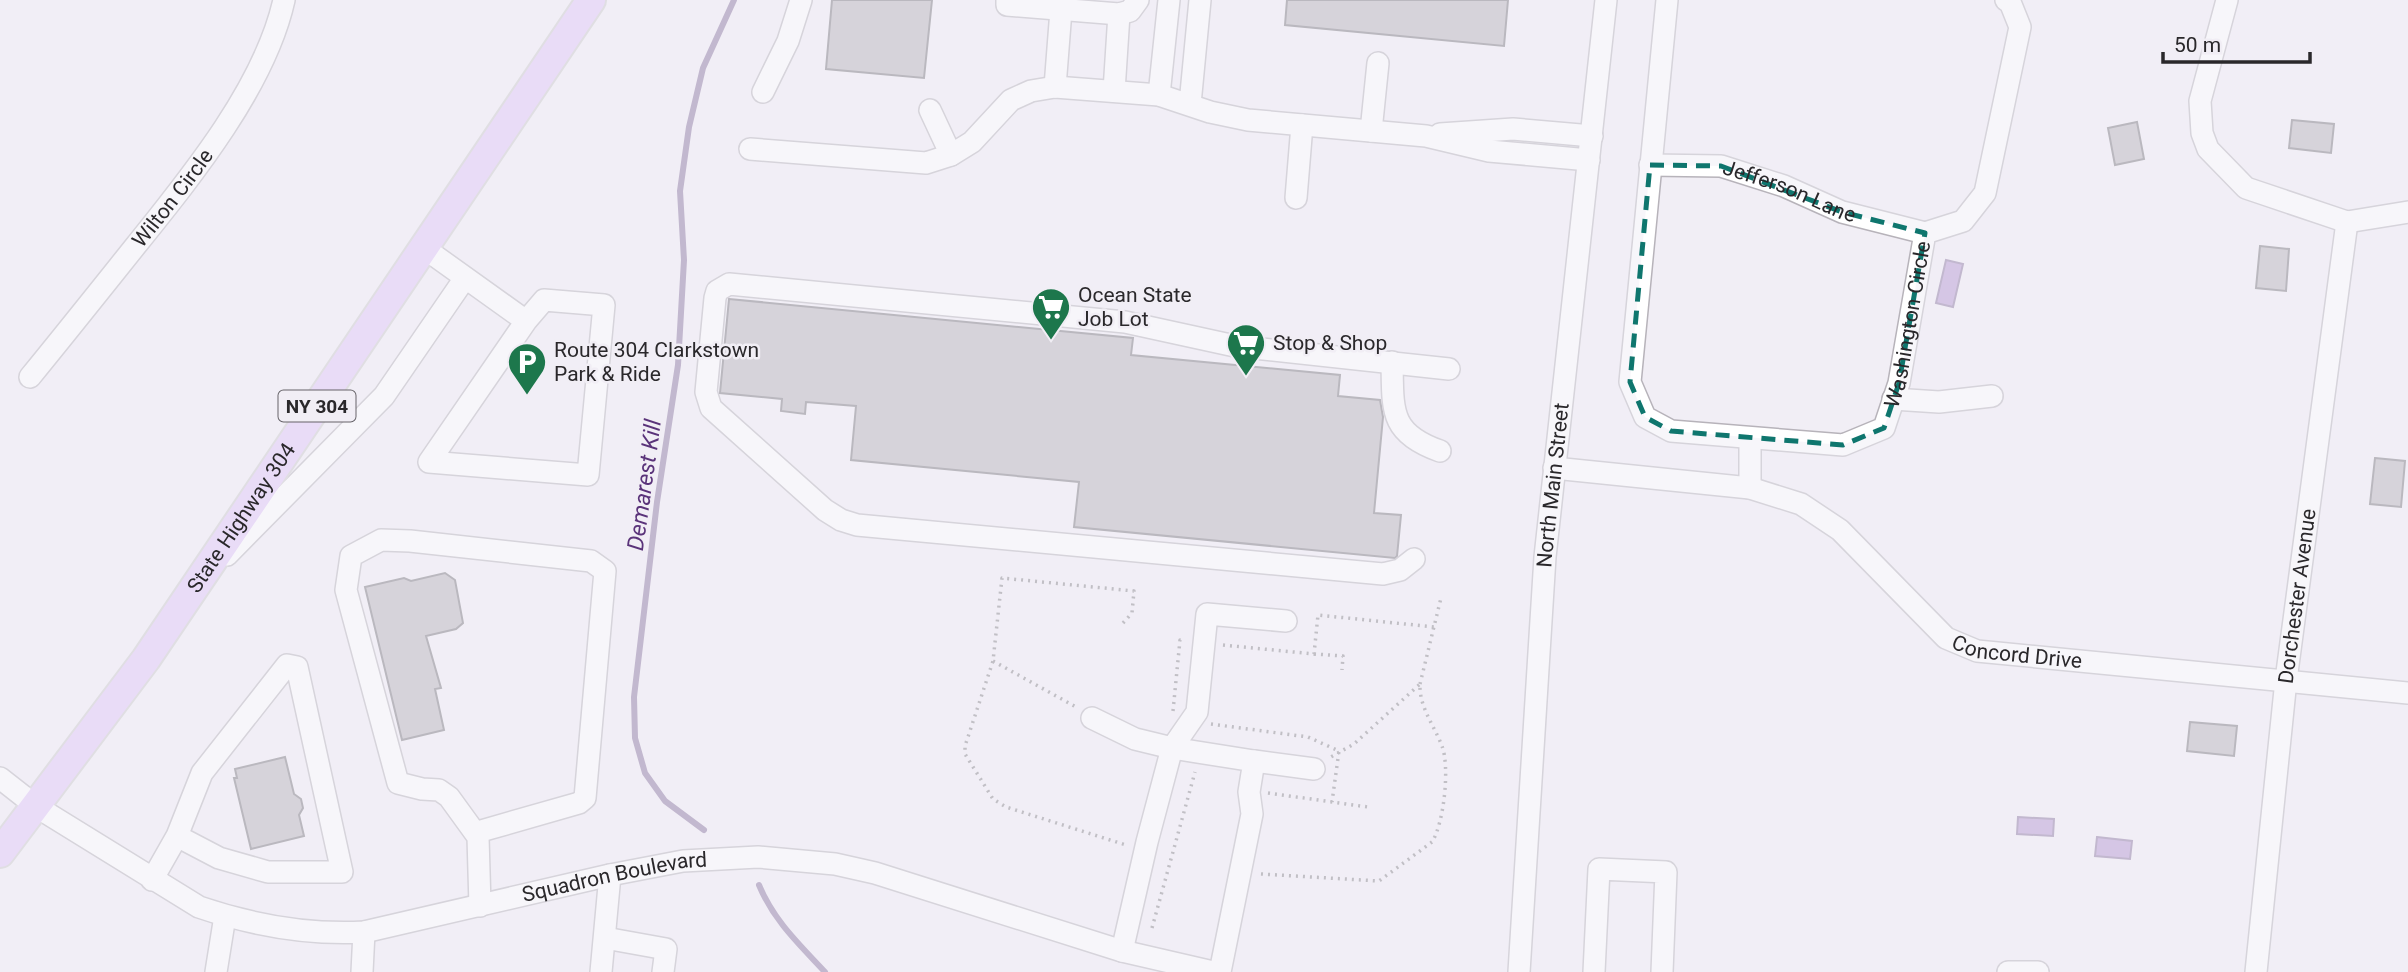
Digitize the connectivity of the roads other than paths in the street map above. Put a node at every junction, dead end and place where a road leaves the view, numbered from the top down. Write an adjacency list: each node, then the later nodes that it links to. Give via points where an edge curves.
1 (284, 0): 38 (street, Wilton Circle, via 256,74 222,132)
2 (591, 0): 33 (main road, State Highway 304 / NY 304)
3 (801, 0): 17 (street, via 788,41)
4 (1007, 0): 12 (street, via 1007,5)
5 (1138, 0): 13 (street, via 1130,11)
6 (1169, 0): 18 (street)
7 (1200, 0): 19 (street)
8 (1606, 0): 24 (street, North Main Street)
9 (1667, 0): 28 (street, Washington Circle)
10 (2006, 0): 32 (street, Washington Circle, via 2020,27 1985,193 1963,221)
11 (2227, 0): 31 (street, via 2200,101 2208,149 2246,188)
12 (1061, 10): 13 (street); 15 (street)
13 (1119, 14): 16 (street)
14 (1378, 63): 22 (street)
15 (1055, 87): 16 (street); 26 (street, via 1011,100 972,142)
16 (1114, 91): 18 (street)
17 (763, 92)
18 (1159, 96): 19 (street)
19 (1190, 104): 21 (street, via 1227,117)
20 (930, 110): 26 (street)
21 (1302, 125): 22 (street); 29 (street)
22 (1371, 131): 23 (street)
23 (1426, 136): 24 (street, via 1513,129); 27 (street, via 1489,151)
24 (1592, 136): 27 (street, North Main Street)
25 (750, 149): 26 (street, via 915,163)
26 (951, 155)
27 (1589, 160): 43 (street, North Main Street)
28 (1650, 165): 32 (street, Jefferson Lane, via 1721,166 1784,186 1842,212); 41 (street, Washington Circle, via 1630,382 1644,417 1671,431)
29 (1296, 198)
30 (2408, 212): 31 (street)
31 (2347, 222): 48 (street, Dorchester Avenue)
32 (1925, 233): 40 (street, Washington Circle)
33 (424, 248): 34 (street); 46 (main road, State Highway 304 / NY 304)
34 (465, 278): 35 (street); 46 (street, via 384,396)
35 (526, 321): 35 (street, via 464,410 429,462 588,475 604,305 544,300)
36 (1392, 362): 37 (street); 42 (street, via 1397,419 1413,439); 45 (street, via 1235,346 1125,322 729,284 717,291 715,298 706,392 717,416 825,510 858,525 1384,574 1400,570)
37 (1449, 369)
38 (30, 377)
39 (1992, 396): 40 (street, via 1939,402)
40 (1893, 400): 41 (street, Washington Circle, via 1884,428 1843,445)
41 (1750, 439): 44 (street)
42 (1440, 451)
43 (1554, 468): 44 (street, Concord Drive); 75 (street, North Main Street, via 1540,614)
44 (1751, 488): 48 (street, Concord Drive, via 1801,504 1840,530 1947,638 1977,651)
45 (1414, 559)
46 (196, 586): 55 (main road, State Highway 304 / NY 304)
47 (1286, 621): 51 (street, via 1207,614 1197,712)
48 (2286, 680): 49 (street, Concord Drive); 80 (street, Dorchester Avenue)
49 (2408, 693)
50 (1086, 709): 51 (street, via 1135,739)
51 (1172, 748): 52 (street); 66 (street)
52 (1253, 766): 53 (street); 74 (street, via 1252,814)
53 (1314, 769)
54 (0, 778): 55 (street, Squadron Boulevard)
55 (37, 807): 58 (main road, State Highway 304 / NY 304); 60 (street, Squadron Boulevard)
56 (177, 836): 56 (street, via 219,858 268,872 342,872 297,667 287,665 202,773); 60 (street)
57 (478, 837): 57 (street, via 481,831 585,798 605,570 591,561 381,540 351,556 346,590 398,783 439,790); 61 (street)
58 (0, 853)
59 (610, 875): 61 (street, Squadron Boulevard); 64 (street); 66 (street, Squadron Boulevard, via 722,858 835,864 911,882)
60 (152, 880): 62 (street, Squadron Boulevard, via 198,907)
61 (480, 906): 63 (street, Squadron Boulevard)
62 (225, 916): 63 (street, Squadron Boulevard, via 313,932); 65 (street)
63 (364, 932): 70 (street)
64 (605, 938): 71 (street); 72 (street, via 666,948)
65 (220, 941): 68 (street); 69 (street)
66 (1122, 951): 67 (street, Squadron Boulevard)
67 (1156, 966): 73 (street, Squadron Boulevard)
68 (208, 972)
69 (216, 972)
70 (362, 972)
71 (601, 972)
72 (663, 972)
73 (1213, 972)
74 (1220, 972)
75 (1519, 972)
76 (1594, 972): 77 (street, via 1599,869 1666,872)
77 (1662, 972)
78 (2008, 972): 79 (street)
79 (2038, 972)
80 (2256, 972)

